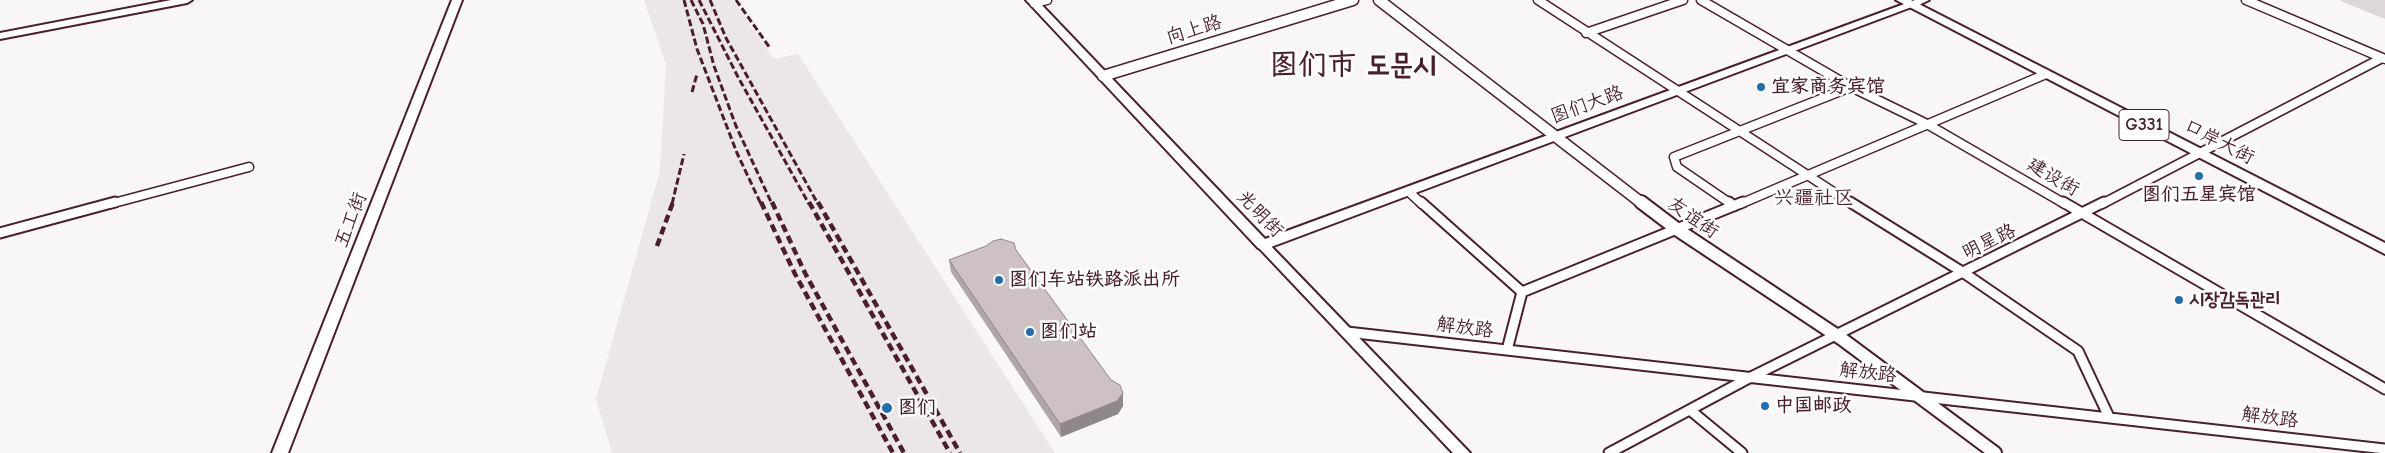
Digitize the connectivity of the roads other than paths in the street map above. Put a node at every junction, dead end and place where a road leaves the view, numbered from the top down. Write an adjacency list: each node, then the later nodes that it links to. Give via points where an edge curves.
1 (187, 0): 12 (main road)
2 (457, 0): 43 (main road, 五工街)
3 (1353, 0): 16 (street, 向上路)
4 (1380, 0): 21 (street, 友谊街)
5 (1538, 0): 11 (street)
6 (1683, 0): 11 (street)
7 (1701, 0): 13 (street, 建设街)
8 (2246, 0): 14 (street)
9 (1038, 1): 16 (main road, 光明街)
10 (1912, 2): 13 (main road, 图们大路); 15 (highway, 口岸大街 / G331)
11 (1586, 33): 18 (street)
12 (0, 36)
13 (1788, 50): 17 (street, 建设街); 18 (main road, 图们大路)
14 (2384, 59): 22 (street, 明星路)
15 (2046, 74): 19 (street); 22 (highway, 口岸大街 / G331)
16 (1103, 76): 30 (main road, 光明街)
17 (1851, 87): 19 (street, 建设街); 20 (street)
18 (1676, 92): 20 (street); 21 (main road, 图们大路)
19 (1927, 124): 24 (street); 27 (street, 建设街)
20 (1739, 132): 24 (street); 26 (street, via 1674,157 1677,167)
21 (1554, 137): 25 (main road, 图们大路); 28 (street, 友谊街)
22 (2198, 153): 27 (street, 明星路); 31 (highway, 口岸大街 / G331)
23 (249, 167): 29 (street)
24 (1807, 176): 26 (street); 32 (street)
25 (1408, 191): 30 (main road, 图们大路); 33 (street)
26 (1734, 206): 28 (street)
27 (2084, 213): 32 (street, 明星路); 38 (street, 建设街)
28 (1678, 230): 33 (street); 35 (street, 友谊街)
29 (0, 233)
30 (1263, 245): 34 (main road, 光明街)
31 (2385, 249)
32 (1964, 273): 35 (street, 明星路); 41 (street, via 2078,351)
33 (1522, 292): 36 (street)
34 (1347, 332): 36 (street, 解放路); 44 (main road, 光明街)
35 (1837, 336): 37 (street, 明星路); 39 (street, 友谊街)
36 (1507, 350): 37 (street, 解放路)
37 (1749, 378): 39 (street, 解放路); 40 (street, 明星路)
38 (2385, 389)
39 (1920, 396): 41 (street, 解放路); 47 (street, 友谊街)
40 (1690, 410): 45 (street, 明星路); 46 (street)
41 (2109, 417): 42 (street, 解放路)
42 (2385, 449)
43 (280, 453)
44 (1462, 453)
45 (1608, 453)
46 (1742, 453)
47 (1995, 453)

